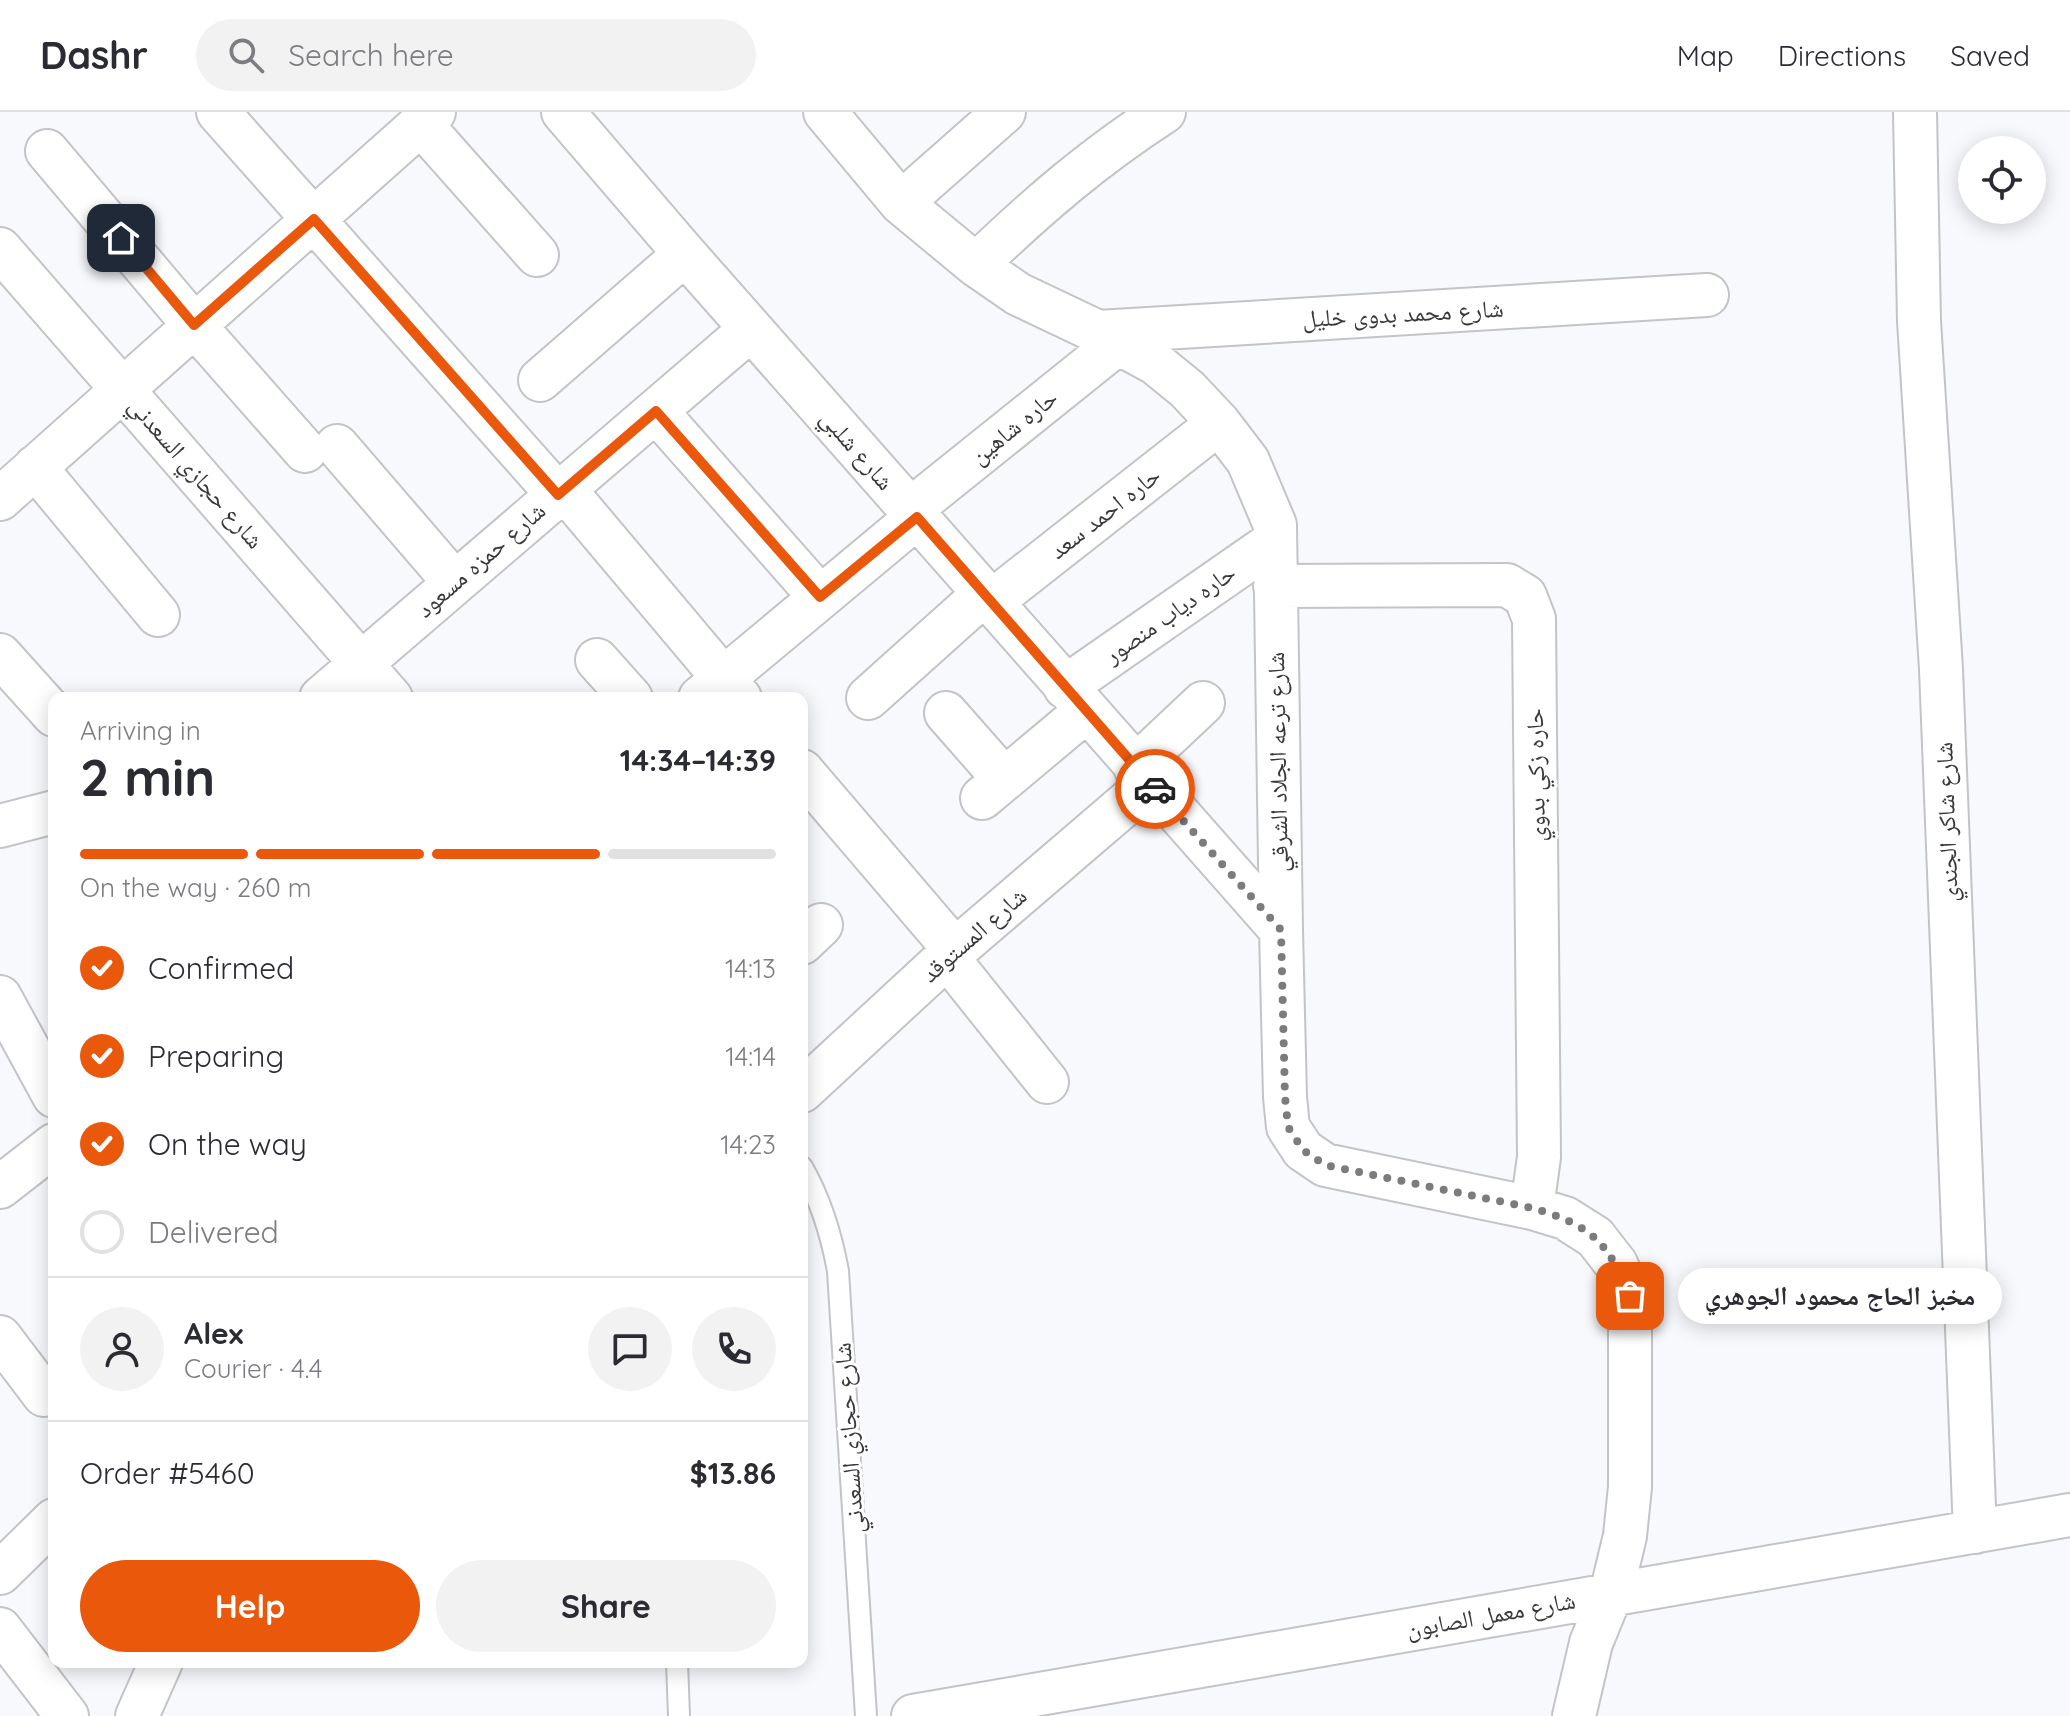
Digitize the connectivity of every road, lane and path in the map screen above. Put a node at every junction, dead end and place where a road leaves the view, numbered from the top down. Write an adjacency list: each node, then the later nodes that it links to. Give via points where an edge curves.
1 (218, 112): 10 (street)
2 (563, 112): 12 (street, شارع شلبي)
3 (825, 112): 9 (street, شارع ترعه الجلاد الشرقي)
4 (1004, 112): 9 (street)
5 (1164, 112): 14 (street, via 1072,177)
6 (1915, 112): 63 (street, شارع شاكر الجندي, via 1919,321 1941,669)
7 (430, 115): 10 (street); 13 (street)
8 (47, 151): 16 (street)
9 (901, 203): 14 (street, شارع ترعه الجلاد الشرقي)
10 (314, 219): 16 (street); 24 (street)
11 (0, 249): 20 (street, شارع حجازي السعدني)
12 (685, 254): 17 (street, شارع شلبي); 19 (street)
13 (537, 255)
14 (976, 265): 18 (street, شارع ترعه الجلاد الشرقي, via 1018,294)
15 (1707, 295): 18 (street, شارع محمد بدوى خليل)
16 (194, 325): 20 (street); 28 (street)
17 (751, 329): 21 (street, شارع حمزه مسعود); 26 (street, شارع شلبي)
18 (1108, 338): 22 (street, شارع ترعه الجلاد الشرقي, via 1155,363); 26 (street, حاره شاهين)
19 (540, 380)
20 (123, 389): 23 (street); 35 (street, شارع حجازي السعدني)
21 (656, 411): 24 (street, شارع حمزه مسعود); 30 (street)
22 (1219, 423): 27 (street, شارع ترعه الجلاد الشرقي, via 1248,461 1275,525); 31 (street, حاره احمد سعد)
23 (35, 467): 25 (street); 32 (street)
24 (561, 492): 28 (street, شارع حمزه مسعود); 36 (street)
25 (0, 499)
26 (913, 514): 30 (street, حاره شاهين); 31 (street, شارع شلبي)
27 (1275, 541): 29 (street, شارع ترعه الجلاد الشرقي); 41 (street, حاره دياب منصور)
28 (455, 583): 35 (street, شارع حمزه مسعود)
29 (1275, 586): 49 (street, شارع ترعه الجلاد الشرقي); 58 (street, حاره زكي بدوي, via 1507,585 1525,596 1534,619 1539,1157)
30 (820, 597): 36 (street, حاره شاهين)
31 (988, 598): 40 (street, حاره احمد سعد); 41 (street, شارع شلبي)
32 (158, 615)
33 (0, 655): 43 (street)
34 (597, 660): 39 (street)
35 (361, 663): 37 (street, شارع حمزه مسعود); 38 (street, شارع حجازي السعدني)
36 (721, 691)
37 (328, 692)
38 (386, 692)
39 (626, 692)
40 (868, 698)
41 (1076, 699): 44 (street, حاره دياب منصور, via 993,789); 45 (street, شارع شلبي)
42 (1203, 703): 45 (street, شارع المستوقد)
43 (48, 708)
44 (946, 713)
45 (1142, 775): 49 (street, شارع شلبي); 50 (street, شارع المستوقد)
46 (808, 778): 50 (street)
47 (48, 814): 48 (street)
48 (0, 826)
49 (1281, 930): 58 (street, شارع ترعه الجلاد الشرقي, via 1288,1127 1303,1150 1325,1165)
50 (951, 954): 52 (street); 54 (street, شارع المستوقد)
51 (0, 997): 53 (street)
52 (1047, 1082)
53 (48, 1085)
54 (808, 1085)
55 (48, 1150): 57 (street)
56 (808, 1177): 72 (lane, شارع حجازي السعدني, via 830,1230 838,1271)
57 (0, 1187)
58 (1532, 1208): 65 (street, شارع ترعه الجلاد الشرقي, via 1565,1218 1595,1237 1616,1264 1630,1296 1630,1487)
59 (0, 1337): 60 (street)
60 (44, 1395)
61 (2070, 1515): 63 (street, شارع معمل الصابون)
62 (48, 1526): 64 (street)
63 (1975, 1532): 65 (street, شارع معمل الصابون)
64 (0, 1573)
65 (1611, 1594): 73 (street, شارع معمل الصابون); 74 (street, شارع ترعه الجلاد الشرقي, via 1591,1643)
66 (0, 1629): 69 (street)
67 (158, 1668): 70 (street)
68 (677, 1668): 71 (lane)
69 (67, 1716)
70 (137, 1716)
71 (679, 1716)
72 (866, 1716)
73 (917, 1716)
74 (1574, 1716)

